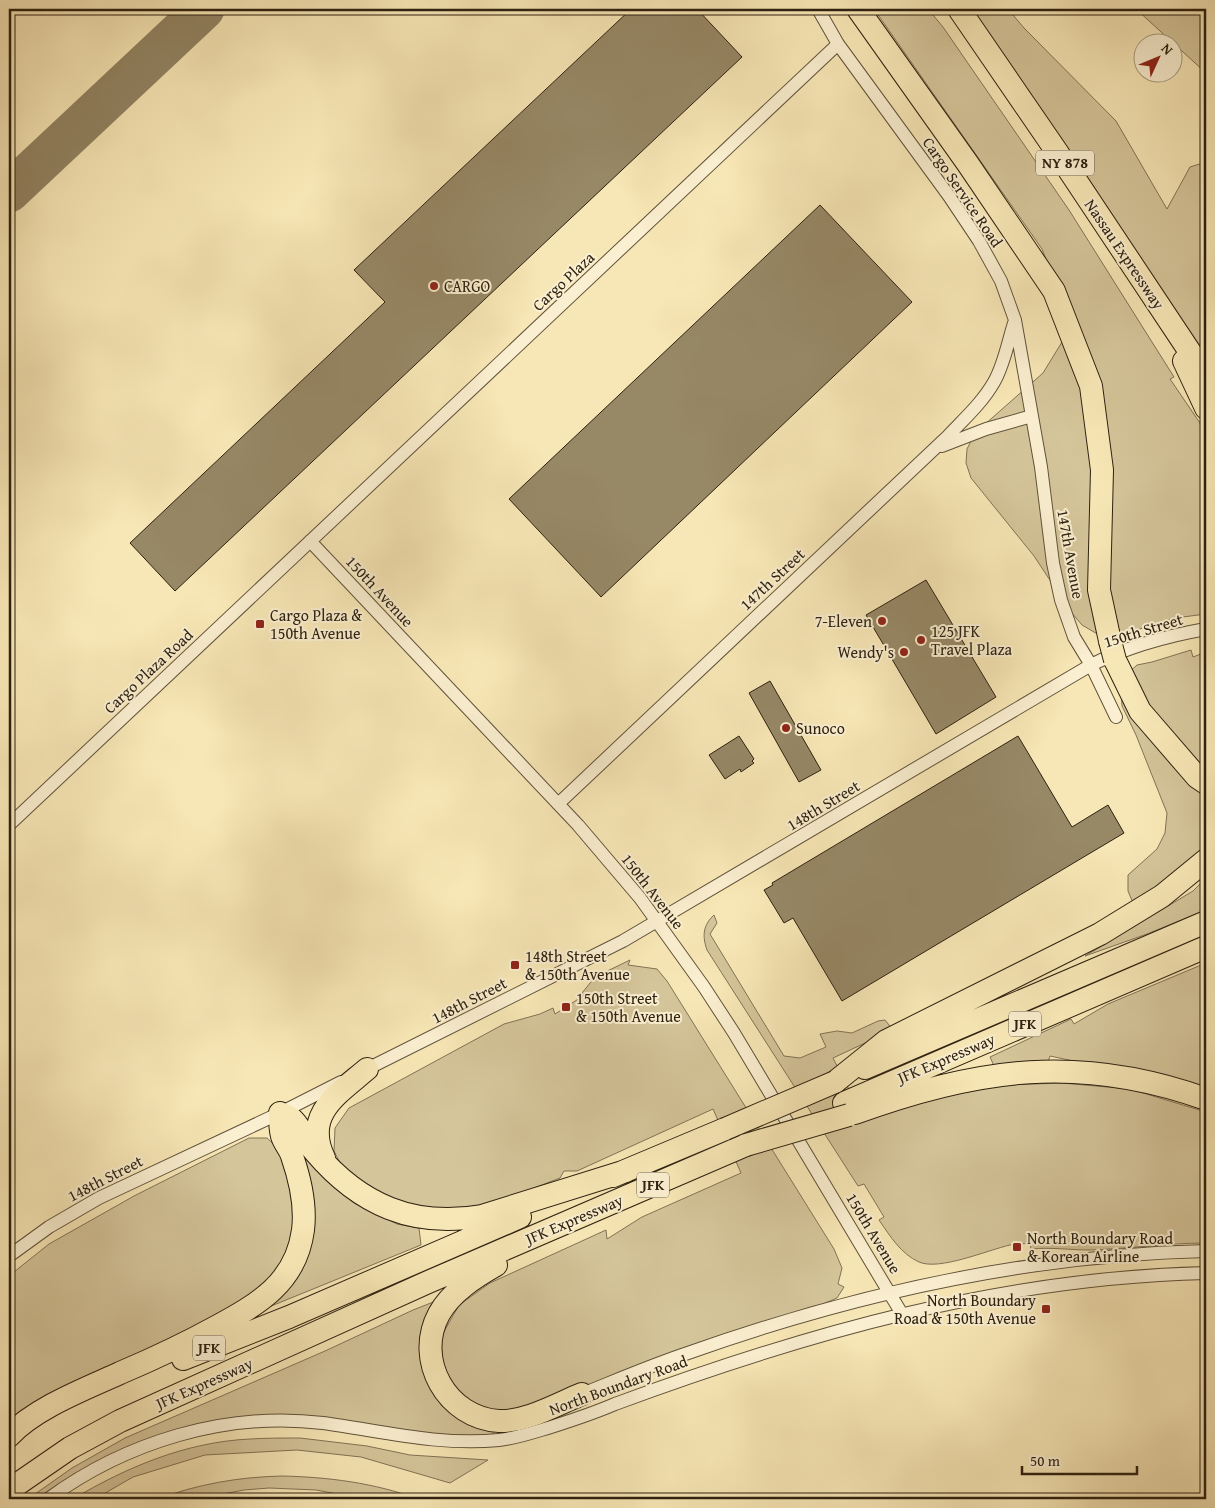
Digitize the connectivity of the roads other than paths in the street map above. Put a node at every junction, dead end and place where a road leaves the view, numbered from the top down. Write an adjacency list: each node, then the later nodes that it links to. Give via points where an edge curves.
1 (818, 9): 6 (street, Cargo Service Road)
2 (858, 9): 17 (highway, bridge, via 1054,291 1091,386 1102,470 1099,590 1114,660 1140,711 1197,777)
3 (954, 9): 5 (highway)
4 (959, 9): 5 (highway, Nassau Expressway / NY 878)
5 (979, 37): 7 (highway, Nassau Expressway / NY 878)
6 (838, 44): 8 (street, Cargo Service Road, via 979,241 1001,281); 13 (street, Cargo Plaza)
7 (1150, 291): 9 (highway, Nassau Expressway / NY 878); 10 (highway)
8 (1015, 320): 11 (street, Cargo Service Road); 12 (street, via 994,382 975,408)
9 (1206, 376)
10 (1206, 408)
11 (1032, 416): 12 (street, 147th Street); 15 (street, 147th Avenue, via 1061,600 1074,637)
12 (934, 449): 18 (street, 147th Street)
13 (310, 541): 18 (street, 150th Avenue); 19 (street, Cargo Plaza Road)
14 (1206, 629): 15 (street, 150th Street, via 1126,649)
15 (1091, 665): 16 (street, 147th Avenue); 21 (street, 148th Street)
16 (1116, 717)
17 (1206, 783)
18 (558, 804): 21 (street, 150th Avenue)
19 (9, 825)
20 (1206, 860): 25 (highway, via 1162,896 1100,934 886,1040)
21 (657, 921): 24 (street, 148th Street); 35 (street, 150th Avenue, via 734,1033)
22 (1206, 922): 25 (highway, JFK Expressway / JFK)
23 (1206, 947): 27 (highway, JFK Expressway / JFK)
24 (367, 1069): 28 (street, 148th Street); 29 (highway, via 332,1100 319,1120 318,1143)
25 (835, 1082): 30 (highway, JFK Expressway / JFK, bridge)
26 (1203, 1098): 27 (highway, via 1159,1084 1116,1076 1031,1071 945,1084)
27 (846, 1109): 31 (highway, JFK Expressway / JFK, bridge, via 740,1148)
28 (280, 1113): 29 (highway, via 293,1119 312,1149); 33 (street, 148th Street, via 99,1198 49,1227); 38 (highway, via 282,1135 292,1154 304,1214 301,1243 284,1278 265,1297 230,1319 166,1353 57,1403 18,1426)
29 (332, 1171): 30 (highway, via 351,1188 381,1205 418,1217 458,1219 494,1212)
30 (626, 1171): 39 (highway, JFK Expressway / JFK, via 96,1397)
31 (572, 1220): 37 (highway, via 477,1276 459,1291 439,1314 430,1345 432,1366 445,1393 465,1410 481,1418 515,1420); 40 (highway, JFK Expressway / JFK, via 120,1421 70,1448)
32 (1206, 1251): 35 (street, North Boundary Road, via 1130,1255 1044,1265)
33 (9, 1256)
34 (1206, 1273): 36 (street, North Boundary Road, via 1044,1286)
35 (891, 1294): 36 (street, 150th Avenue); 37 (street, North Boundary Road, via 856,1301 725,1340)
36 (902, 1314): 41 (street, North Boundary Road, via 735,1362 596,1413 516,1437 484,1441 442,1440 292,1421 223,1426 179,1435 140,1448)
37 (582, 1394)
38 (9, 1436)
39 (9, 1448)
40 (13, 1488)
41 (48, 1499)

